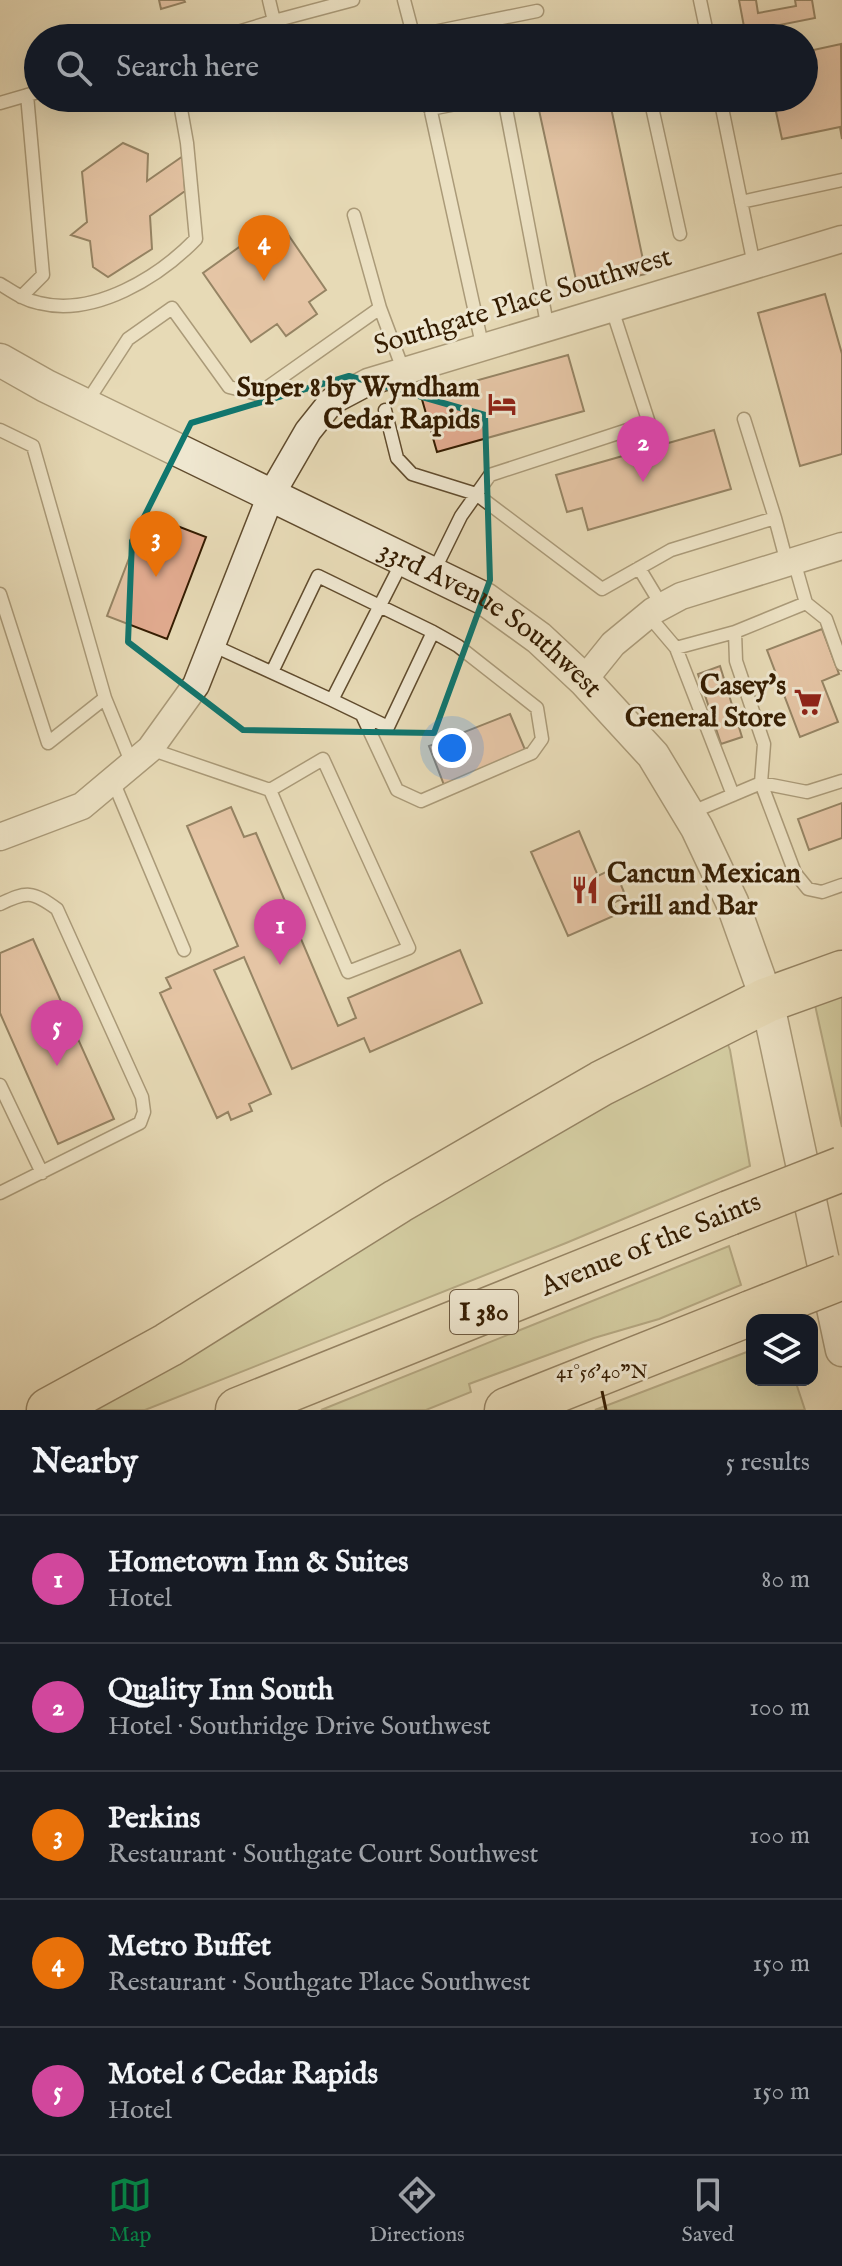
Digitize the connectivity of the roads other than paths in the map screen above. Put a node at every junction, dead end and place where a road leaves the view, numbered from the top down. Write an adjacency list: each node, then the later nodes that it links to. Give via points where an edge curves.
1 (269, 0): 6 (lane)
2 (353, 0): 6 (lane)
3 (404, 0): 8 (lane)
4 (700, 0): 10 (lane)
5 (537, 11): 9 (lane)
6 (274, 21): 7 (lane)
7 (264, 24)
8 (410, 24)
9 (476, 24)
10 (705, 24)
11 (24, 96): 12 (lane)
12 (0, 103)
13 (33, 112): 26 (lane, via 43,275)
14 (181, 112): 26 (lane, via 196,239 117,296 68,305)
15 (431, 112): 30 (lane)
16 (507, 112): 29 (lane)
17 (653, 112): 22 (lane)
18 (723, 112): 20 (lane)
19 (842, 180): 20 (lane)
20 (741, 202): 24 (lane)
21 (354, 215): 27 (lane)
22 (680, 234)
23 (842, 239): 24 (street, Southgate Place Southwest)
24 (754, 265): 28 (street, Southgate Place Southwest)
25 (0, 284): 26 (lane)
26 (21, 297)
27 (380, 308): 32 (lane); 33 (lane, via 258,394 229,387 172,308 128,339)
28 (612, 309): 29 (street, Southgate Place Southwest); 37 (lane, via 649,423 490,475)
29 (548, 329): 30 (street, Southgate Place Southwest)
30 (483, 349): 32 (street, Southgate Place Southwest)
31 (0, 360): 33 (street, 33rd Avenue Southwest)
32 (404, 372): 38 (street, Southgate Place Southwest, via 368,382 332,401)
33 (85, 405): 38 (street, 33rd Avenue Southwest)
34 (385, 410): 37 (lane, via 397,458 412,474)
35 (744, 419): 39 (lane)
36 (0, 430): 56 (lane, via 33,446)
37 (476, 494): 43 (lane, via 602,589); 44 (lane)
38 (271, 495): 41 (street, 33rd Avenue Southwest); 51 (street, Southgate Place Southwest)
39 (775, 518): 42 (lane); 43 (lane, via 671,550)
40 (842, 546): 42 (street)
41 (403, 559): 44 (street, 33rd Avenue Southwest); 47 (lane)
42 (791, 562): 46 (lane); 48 (street, via 681,596)
43 (639, 568): 48 (lane)
44 (433, 573): 55 (street, 33rd Avenue Southwest, via 485,599 539,638)
45 (0, 594): 56 (lane, via 48,743)
46 (806, 603): 50 (lane); 53 (lane, via 826,619)
47 (380, 606): 49 (lane); 54 (lane, via 318,576); 57 (lane)
48 (655, 611): 52 (lane); 55 (street, via 613,644)
49 (433, 632): 58 (lane, via 388,727); 58 (lane, via 537,708 542,739 532,753 421,801 397,790)
50 (735, 632): 52 (lane); 61 (lane, via 736,661 764,744)
51 (212, 645): 54 (lane); 59 (street, Southgate Place Southwest, via 196,685)
52 (676, 648): 65 (lane)
53 (842, 664)
54 (272, 672): 57 (lane)
55 (584, 680): 66 (street, 33rd Avenue Southwest, via 653,755)
56 (105, 698): 59 (lane)
57 (332, 700): 58 (lane)
58 (362, 715)
59 (132, 765): 63 (lane); 67 (street, Southgate Place Southwest, via 82,806); 70 (lane)
60 (842, 781): 64 (lane)
61 (761, 783): 64 (lane); 65 (lane); 68 (lane, via 795,873 808,889 822,892)
62 (842, 789): 64 (lane)
63 (270, 790): 63 (lane, via 323,759 409,948 348,972)
64 (807, 792)
65 (733, 795): 66 (lane)
66 (690, 813): 72 (street, 33rd Avenue Southwest, via 732,902)
67 (0, 837)
68 (842, 885)
69 (0, 904): 75 (lane, via 23,893 39,896 57,909 142,1097 140,1123)
70 (184, 950)
71 (842, 973): 72 (highway)
72 (767, 1000): 78 (street, 33rd Avenue Southwest); 79 (highway, via 602,1083 398,1201 168,1345)
73 (0, 1085): 75 (lane)
74 (842, 1169): 80 (highway, Avenue of the Saints / I 380, bridge)
75 (42, 1173): 76 (lane)
76 (0, 1193)
77 (842, 1277): 81 (highway, bridge)
78 (842, 1350)
79 (49, 1410)
80 (238, 1410)
81 (507, 1410)

